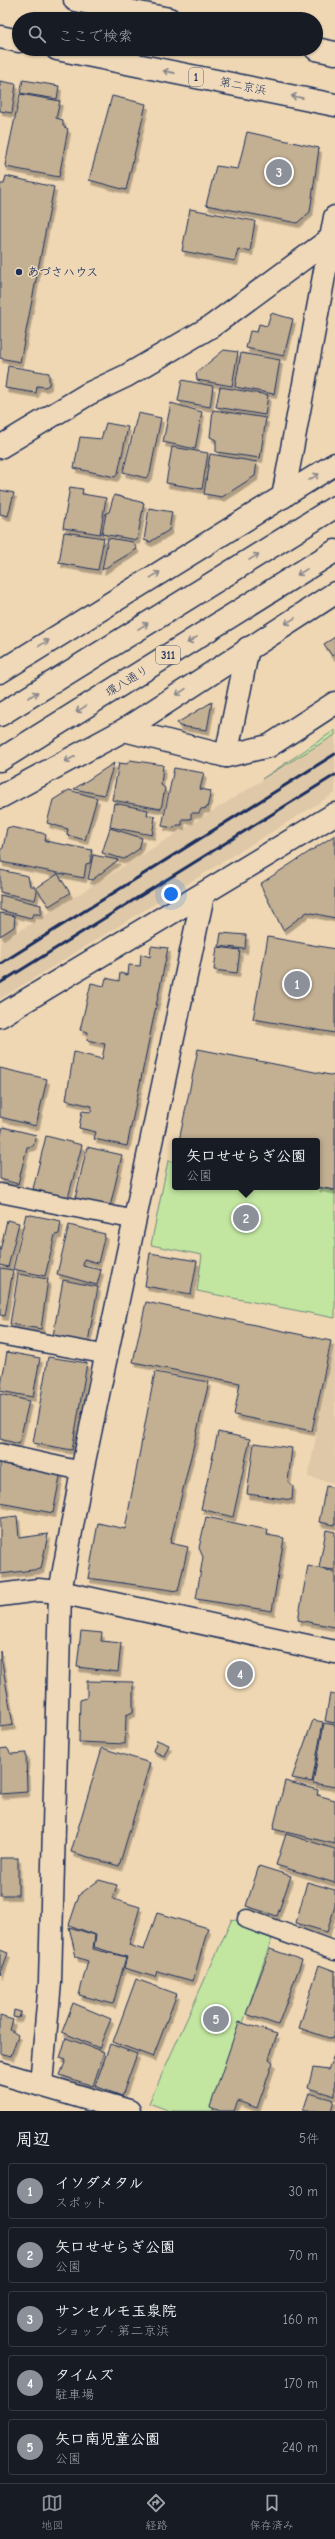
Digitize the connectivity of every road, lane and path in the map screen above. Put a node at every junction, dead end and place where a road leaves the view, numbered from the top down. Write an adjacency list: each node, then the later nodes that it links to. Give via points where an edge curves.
1 (75, 0): 2 (main road)
2 (134, 12)
3 (0, 37): 4 (main road)
4 (12, 40)
5 (323, 50): 6 (main road)
6 (335, 52)
7 (92, 56): 8 (main road, 第二京浜 / 1, one-way to 7)
8 (335, 105)
9 (335, 217): 10 (main road)
10 (330, 238): 11 (main road, via 212,326 126,376 88,394); 13 (main road)
11 (0, 447)
12 (335, 464): 13 (main road, one-way to 12)
13 (283, 497): 18 (main road, one-way to 13)
14 (335, 507): 20 (main road, one-way to 14)
15 (335, 551): 23 (main road, 環八通り / 311, one-way to 23)
16 (335, 593): 17 (main road, one-way to 17)
17 (248, 648): 21 (main road, one-way to 21); 22 (main road)
18 (0, 672)
19 (335, 703): 22 (main road, via 268,746)
20 (0, 716)
21 (124, 730): 22 (main road); 24 (main road, one-way to 24)
22 (226, 756)
23 (0, 760)
24 (0, 797)
25 (335, 814): 26 (main road)
26 (203, 895): 27 (main road); 29 (main road)
27 (0, 1016)
28 (0, 1193): 29 (lane)
29 (136, 1220): 31 (main road)
30 (0, 1335): 31 (lane)
31 (108, 1355): 33 (main road)
32 (0, 1453): 33 (lane)
33 (82, 1471): 34 (main road)
34 (60, 1592): 35 (main road, via 38,1590); 36 (main road); 40 (main road, via 50,1974)
35 (0, 1595)
36 (335, 1652)
37 (247, 1919): 38 (lane)
38 (335, 1951)
39 (0, 2073): 40 (main road)
40 (41, 2084): 41 (main road)
41 (129, 2111)

